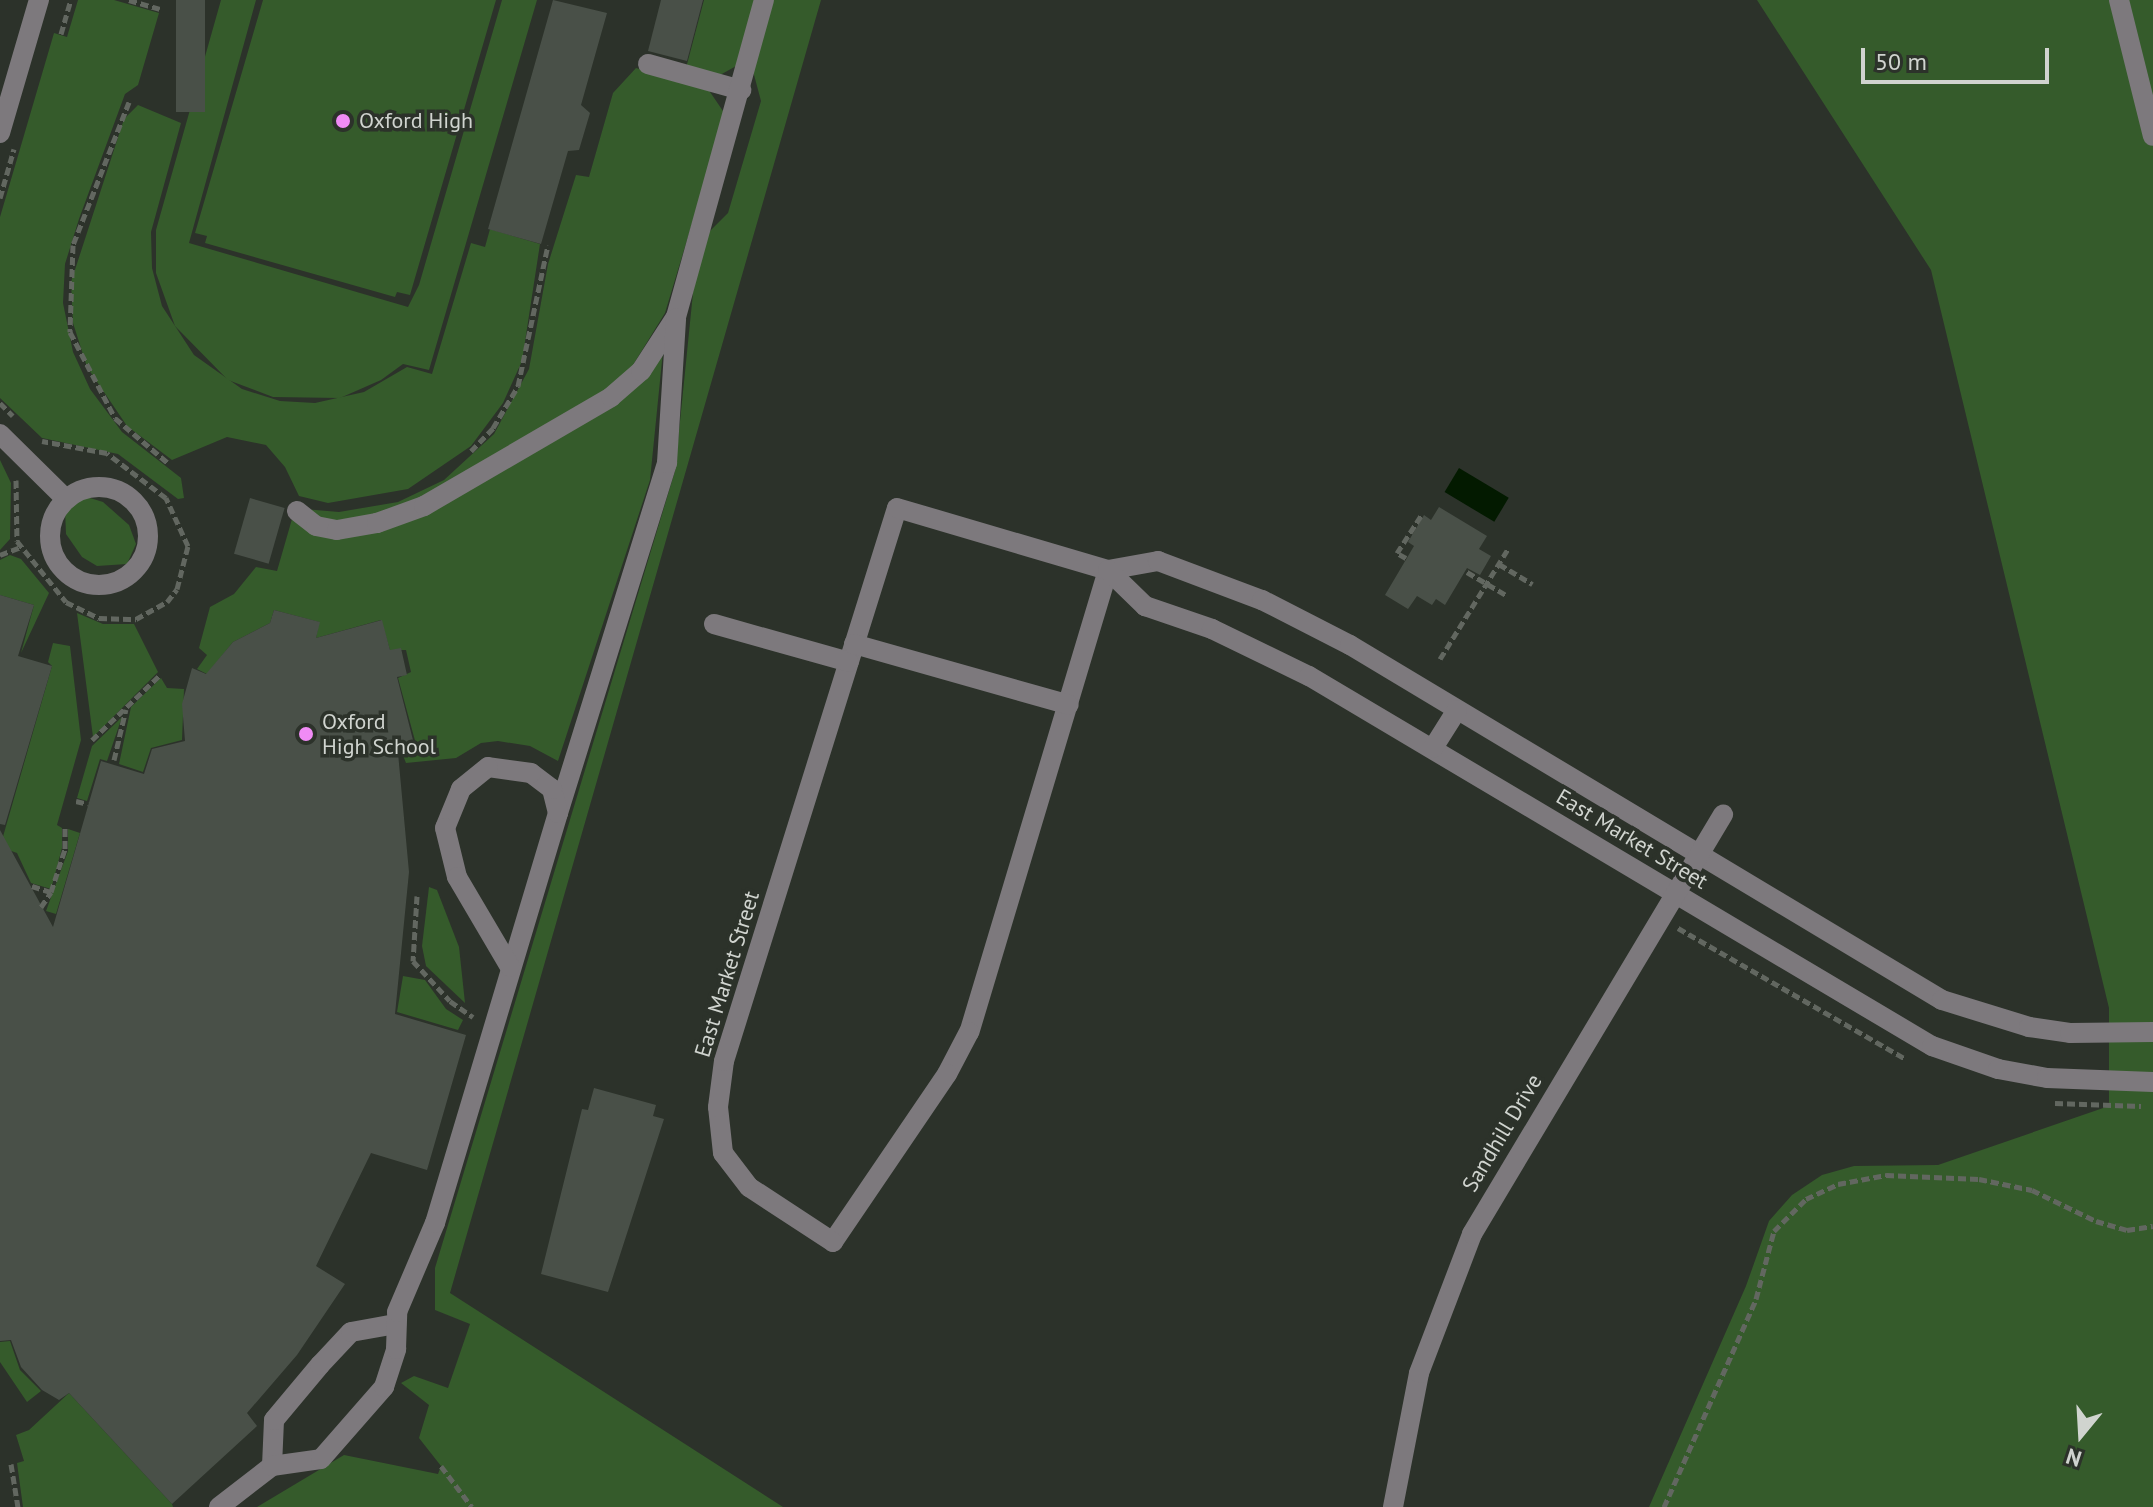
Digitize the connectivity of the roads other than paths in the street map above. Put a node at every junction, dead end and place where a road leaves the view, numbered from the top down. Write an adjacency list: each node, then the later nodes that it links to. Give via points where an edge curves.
1 (39, 0): 6 (street)
2 (764, 0): 5 (street)
3 (2119, 0): 7 (street)
4 (648, 64): 5 (street)
5 (741, 90): 8 (street)
6 (0, 133)
7 (2153, 136)
8 (676, 317): 11 (street, via 641,371 611,397 424,506 337,530 316,526); 18 (street, via 667,463)
9 (0, 434): 10 (street)
10 (66, 499): 10 (street, via 50,527 50,543 64,571 77,581 109,585 136,569 145,555 147,523 128,496 96,487)
11 (297, 511)
12 (1108, 570): 14 (street, East Market Street, via 897,508); 15 (street, East Market Street); 16 (street, East Market Street, via 1158,561 1204,577 1311,623); 17 (street, East Market Street, via 1145,606 1262,651)
13 (714, 624): 14 (street)
14 (851, 653): 15 (street); 15 (street, East Market Street, via 724,1061 718,1107 723,1153 749,1187 833,1242 947,1074 969,1032)
15 (1069, 705)
16 (1457, 710): 17 (street); 20 (street, East Market Street)
17 (1433, 748): 21 (street, East Market Street)
18 (558, 813): 22 (street); 22 (street, via 552,789 531,773 488,767 461,789 445,828 457,877)
19 (1723, 814): 20 (street, Sandhill Drive)
20 (1697, 856): 21 (street, Sandhill Drive); 23 (street, East Market Street, via 1942,1000 2029,1027 2070,1033)
21 (1674, 893): 24 (street, East Market Street, via 1932,1046 1998,1069 2047,1078); 28 (street, Sandhill Drive, via 1466,1247 1419,1373)
22 (510, 967): 25 (street, via 435,1223)
23 (2153, 1032)
24 (2153, 1082)
25 (396, 1324): 26 (street, via 351,1332 320,1365 274,1420); 26 (street, via 396,1349 384,1387 321,1459)
26 (272, 1466): 27 (street)
27 (219, 1507)
28 (1393, 1507)

